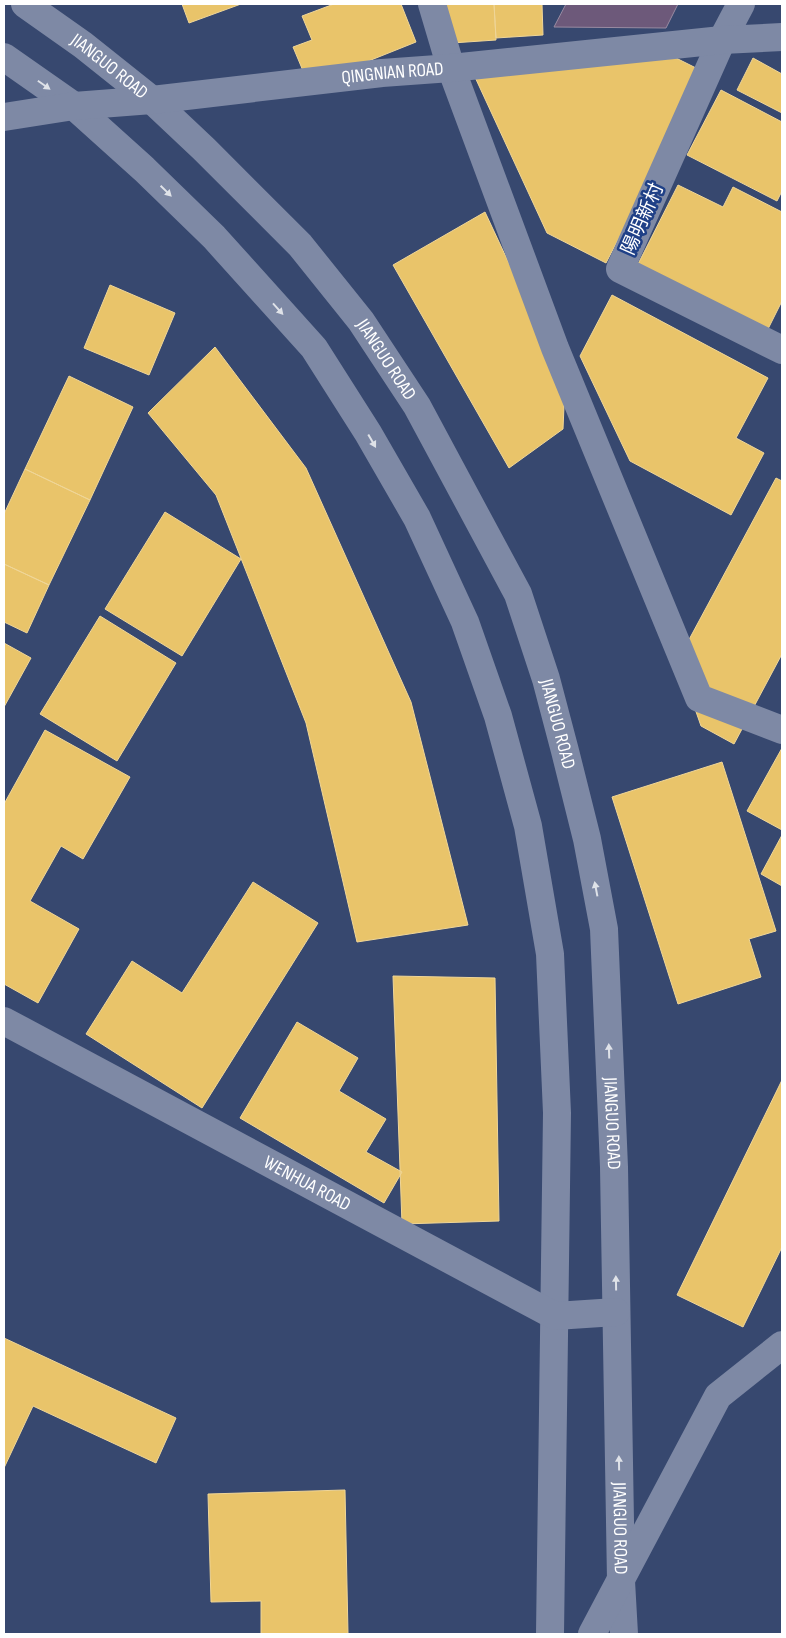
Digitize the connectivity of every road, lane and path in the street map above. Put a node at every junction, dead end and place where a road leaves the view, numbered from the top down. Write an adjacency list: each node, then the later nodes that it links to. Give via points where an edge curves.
1 (24, 4): 8 (street, JIANGUO ROAD, via 83,45)
2 (432, 4): 7 (street)
3 (741, 4): 5 (street, 陽明新村)
4 (782, 37): 5 (street, QINGNIAN ROAD)
5 (722, 40): 7 (street, QINGNIAN ROAD); 11 (street, 陽明新村, via 620,269)
6 (4, 57): 9 (street, one-way to 9)
7 (451, 68): 8 (street, QINGNIAN ROAD); 12 (street, via 555,348 699,698)
8 (152, 100): 9 (street, QINGNIAN ROAD); 14 (street, JIANGUO ROAD, one-way to 8, via 614,1167 604,929 587,839 565,751 518,594 417,406 361,321 300,244)
9 (74, 106): 10 (street, QINGNIAN ROAD); 15 (street, one-way to 15, via 214,237 314,348 418,518 465,622 498,716 528,826 550,954 557,1113)
10 (4, 117)
11 (782, 350)
12 (782, 730)
13 (4, 1021): 15 (street, WENHUA ROAD)
14 (616, 1312): 15 (street); 17 (street, JIANGUO ROAD, one-way to 14)
15 (555, 1316): 18 (street)
16 (782, 1344): 17 (street, via 718,1396)
17 (621, 1581): 19 (street); 20 (street, JIANGUO ROAD)
18 (550, 1634)
19 (592, 1634)
20 (624, 1634)

